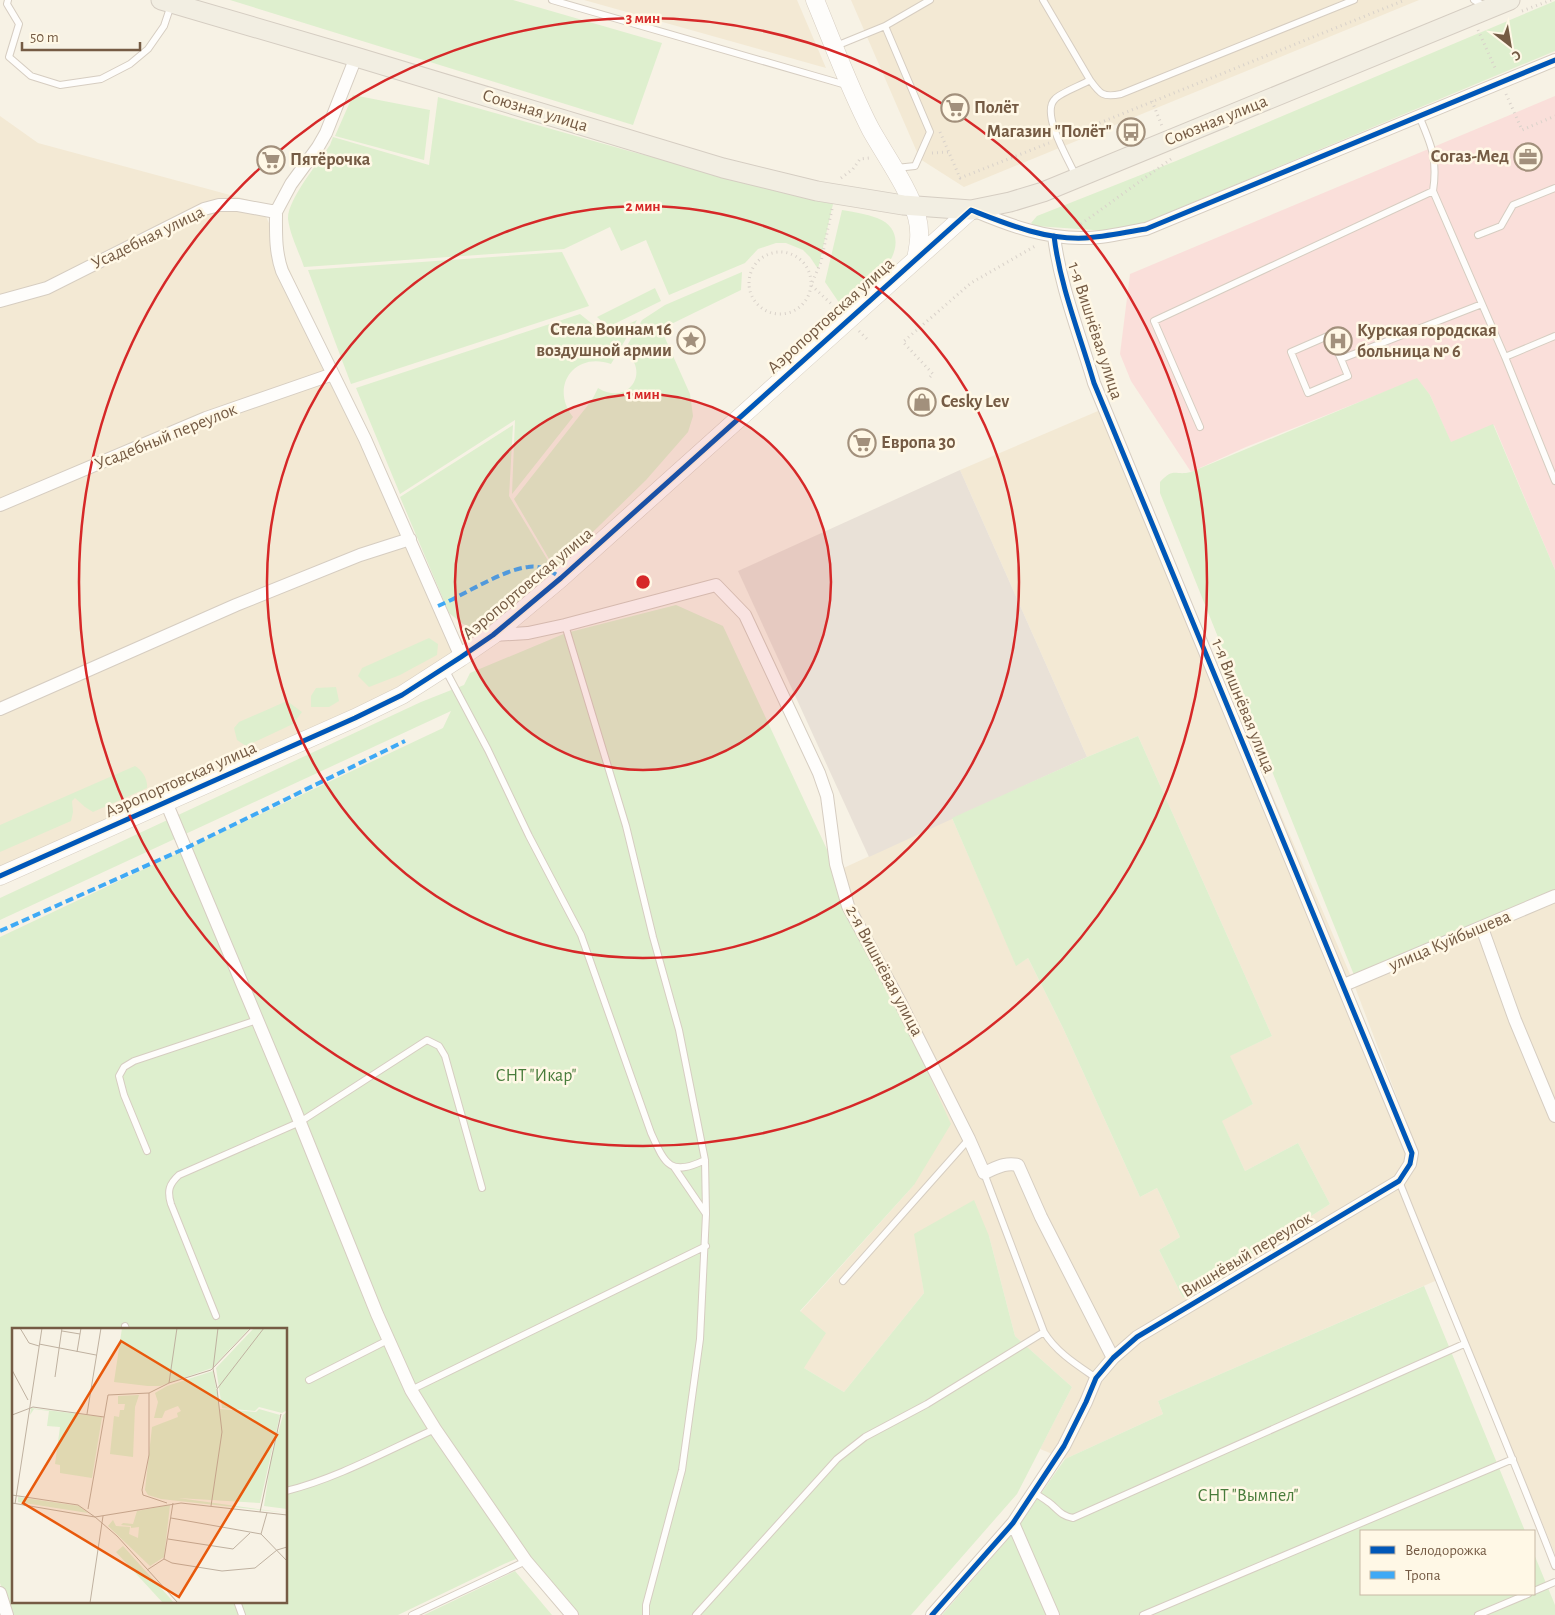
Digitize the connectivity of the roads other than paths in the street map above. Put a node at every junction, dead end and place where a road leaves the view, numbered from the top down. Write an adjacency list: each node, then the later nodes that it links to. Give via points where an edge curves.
1 (8, 0): 8 (lane, via 7,4 19,24 9,57 31,76 60,85 101,80 130,64 148,48 164,26)
2 (552, 0): 15 (lane)
3 (814, 0): 11 (street)
4 (930, 0): 10 (lane)
5 (1043, 0): 14 (lane)
6 (1354, 0): 14 (lane, via 1121,94 1099,93)
7 (1510, 0): 9 (main road, Союзная улица)
8 (166, 2): 12 (main road, Союзная улица)
9 (1482, 4): 18 (main road, Союзная улица)
10 (885, 26): 11 (lane); 17 (lane, via 930,132 915,166)
11 (834, 46): 15 (street)
12 (356, 56): 21 (main road, Союзная улица, via 723,168 834,194); 23 (street, via 326,133)
13 (1555, 60): 16 (street)
14 (1090, 80): 18 (lane, via 1054,99 1051,105 1052,124)
15 (850, 86): 17 (street)
16 (1419, 116): 20 (lane, via 1433,149); 25 (street, via 1146,229 1085,238)
17 (893, 168): 21 (street)
18 (1076, 178): 22 (main road, Союзная улица, via 1043,192)
19 (1555, 188): 24 (lane, via 1513,205 1501,226)
20 (1433, 191): 28 (lane); 33 (lane, via 1154,321)
21 (913, 206): 22 (main road, Союзная улица); 26 (street, via 919,229)
22 (971, 210): 25 (street, via 1014,227); 26 (street, Аэропортовская улица)
23 (276, 212): 27 (street, Усадебная улица, via 219,204 47,288); 32 (street, via 276,250 282,271)
24 (1478, 235)
25 (1054, 236): 46 (street, 1-я Вишнёвая улица, via 1058,264 1094,383)
26 (916, 259): 38 (street, Аэропортовская улица, via 561,578)
27 (0, 301)
28 (1482, 304): 30 (lane); 31 (lane)
29 (1555, 336): 30 (lane)
30 (1505, 357): 34 (lane)
31 (1341, 359): 31 (lane, via 1330,335 1291,352 1308,393 1348,376)
32 (333, 374): 35 (street, Усадебный переулок, via 206,418); 36 (street)
33 (1200, 427)
34 (1555, 481)
35 (0, 505)
36 (410, 539): 39 (street); 41 (street, via 360,555 236,605)
37 (565, 625): 38 (street, 2-я Вишнёвая улица, via 528,633); 50 (street, 2-я Вишнёвая улица, via 716,585 745,615 827,796 836,864 848,906); 52 (lane, via 626,826 680,1030)
38 (493, 635): 39 (street, Аэропортовская улица)
39 (461, 657): 40 (street, Аэропортовская улица)
40 (444, 668): 42 (street, Аэропортовская улица, via 402,695 355,718); 53 (lane, via 581,935 651,1133 665,1161)
41 (0, 709)
42 (166, 802): 43 (street, Аэропортовская улица); 47 (street)
43 (0, 876)
44 (1555, 896): 45 (street, улица Куйбышева)
45 (1482, 928): 46 (street, улица Куйбышева); 48 (street, via 1515,1020)
46 (1344, 985): 55 (street, 1-я Вишнёвая улица, via 1412,1152 1410,1164)
47 (257, 1020): 49 (street); 51 (lane, via 124,1067 119,1076 124,1095)
48 (1555, 1116)
49 (300, 1122): 56 (lane, via 426,1040 439,1046 445,1056); 60 (lane, via 179,1175 172,1181 169,1189 171,1204); 62 (street)
50 (969, 1138): 54 (street, 2-я Вишнёвая улица); 59 (lane)
51 (147, 1151)
52 (706, 1160): 53 (lane, via 689,1168); 57 (lane)
53 (674, 1167): 57 (lane)
54 (984, 1173): 61 (lane); 64 (street, via 1002,1165 1018,1165)
55 (1399, 1181): 63 (lane); 64 (street, Вишнёвый переулок, via 1137,1337)
56 (482, 1188)
57 (706, 1214): 58 (lane)
58 (706, 1246): 67 (lane); 84 (lane, via 700,1339 682,1470)
59 (843, 1281)
60 (216, 1316)
61 (1044, 1332): 65 (lane, via 1067,1358); 85 (lane, via 865,1438 837,1459)
62 (388, 1340): 66 (lane); 67 (street)
63 (1464, 1344): 69 (lane); 71 (lane, via 1072,1518 1058,1512)
64 (1113, 1358): 65 (street, Вишнёвый переулок)
65 (1096, 1378): 71 (street, Вишнёвый переулок, via 1064,1446)
66 (310, 1380)
67 (411, 1390): 68 (street)
68 (435, 1429): 70 (lane, via 334,1475); 73 (street)
69 (1513, 1460): 74 (lane); 88 (lane)
70 (288, 1491)
71 (1033, 1491): 72 (street, Вишнёвый переулок)
72 (1013, 1523): 86 (street, Вишнёвый переулок); 87 (street)
73 (526, 1561): 82 (lane); 83 (street)
74 (1555, 1566)
75 (1555, 1582): 76 (lane)
76 (1535, 1591)
77 (0, 1593): 80 (street)
78 (1526, 1595): 89 (lane)
79 (237, 1602): 81 (lane)
80 (7, 1615)
81 (242, 1615)
82 (412, 1615)
83 (572, 1615)
84 (646, 1615)
85 (696, 1615)
86 (932, 1615)
87 (1053, 1615)
88 (1143, 1615)
89 (1478, 1615)

